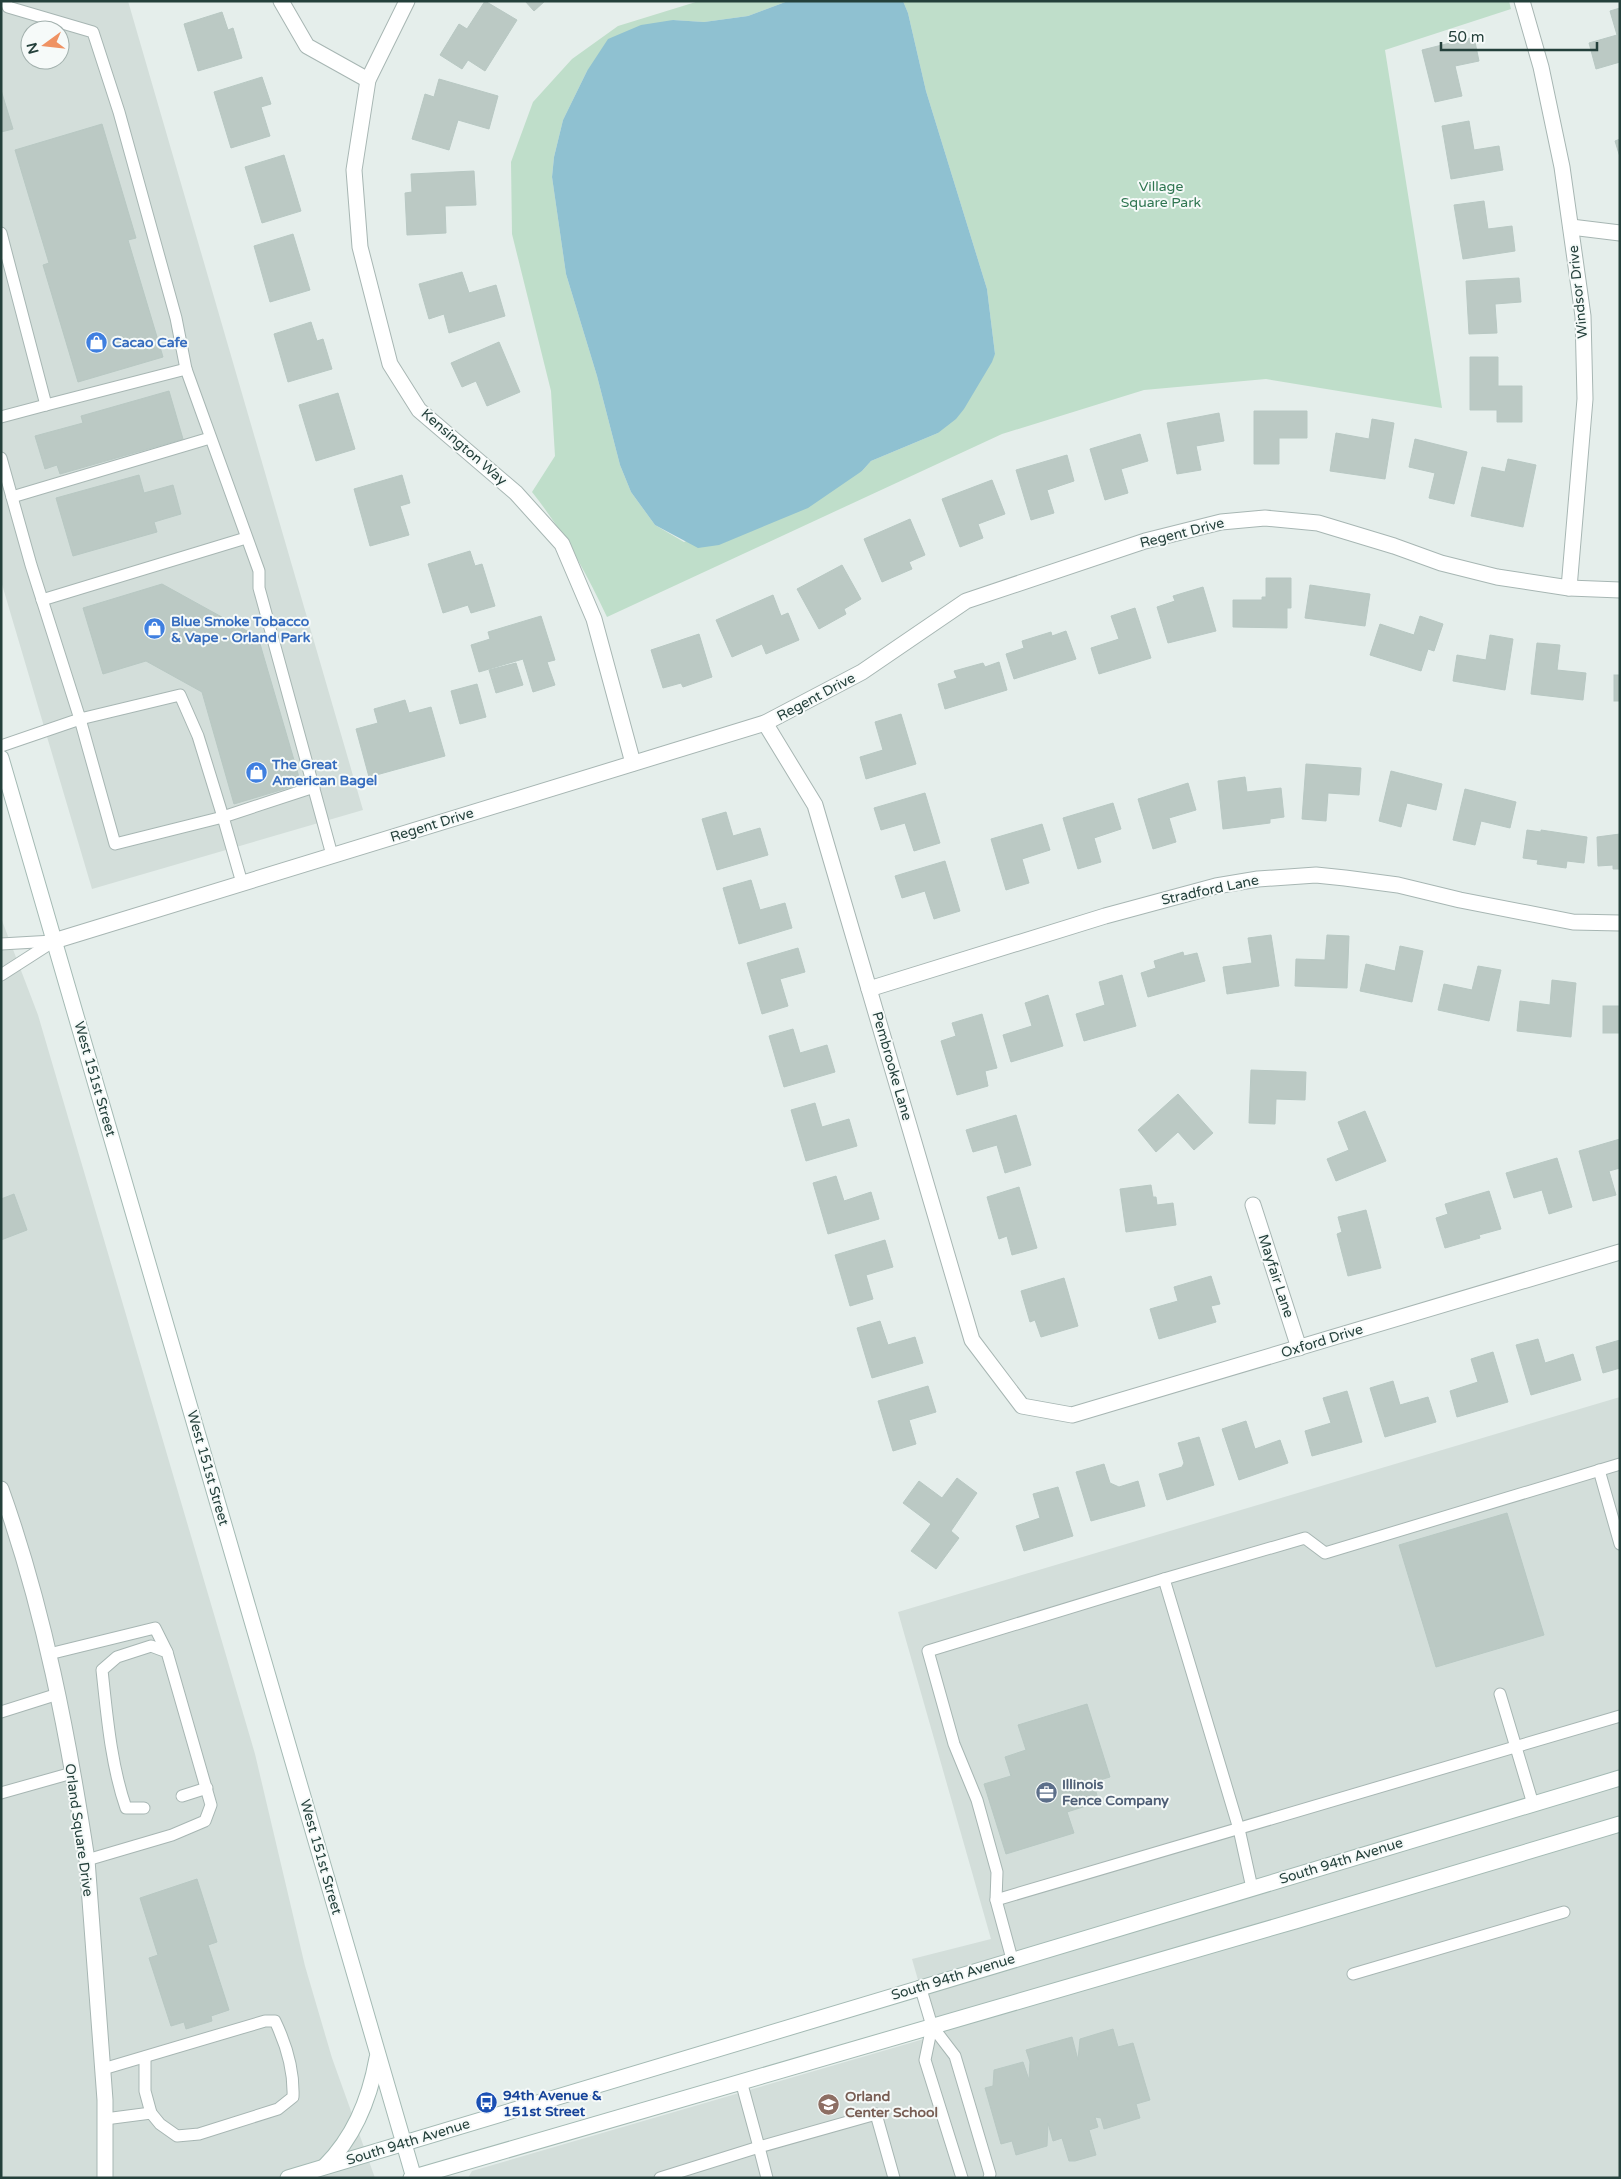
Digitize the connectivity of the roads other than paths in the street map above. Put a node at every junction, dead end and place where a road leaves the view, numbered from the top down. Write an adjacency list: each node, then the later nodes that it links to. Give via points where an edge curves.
1 (6, 1): 11 (lane, via 8,7 93,32 119,112 171,299)
2 (281, 1): 5 (street, via 306,46)
3 (407, 1): 5 (street, Kensington Way)
4 (1522, 1): 6 (street, Windsor Drive, via 1541,67)
5 (368, 80): 25 (street, Kensington Way, via 354,170 360,247 390,364 419,410 516,492 562,544 594,619)
6 (1571, 227): 8 (street); 18 (street, Windsor Drive, via 1583,316 1585,399)
7 (1, 233): 9 (lane)
8 (1620, 233)
9 (13, 278): 10 (lane); 12 (lane)
10 (1, 281)
11 (186, 369): 12 (lane); 14 (lane)
12 (46, 405): 13 (lane)
13 (1, 417)
14 (210, 438): 16 (lane); 17 (lane)
15 (1, 458): 16 (lane)
16 (12, 497): 20 (lane)
17 (246, 538): 20 (lane); 26 (lane, via 259,571 259,588)
18 (1569, 588): 19 (street, Regent Drive); 22 (street, Regent Drive, via 1497,577 1318,523 1266,518 1221,522 1145,541 966,601 862,672)
19 (1620, 590)
20 (42, 600): 21 (lane)
21 (80, 719): 23 (lane); 27 (lane, via 180,695 198,736); 27 (lane, via 115,844)
22 (765, 723): 25 (street, Regent Drive); 34 (street, Pembrooke Lane, via 815,805)
23 (1, 746)
24 (1, 758): 31 (street, West 151st Street)
25 (633, 763): 28 (street, Regent Drive)
26 (314, 787): 27 (lane); 28 (lane)
27 (224, 817): 29 (lane)
28 (332, 855): 29 (street, Regent Drive)
29 (242, 883): 31 (street, Regent Drive)
30 (1620, 923): 34 (street, Stradford Lane, via 1573,922 1398,885 1344,878 1316,875 1258,879 1216,886 1105,916)
31 (54, 941): 32 (lane, Regent Drive); 33 (lane); 68 (street, West 151st Street)
32 (1, 944)
33 (1, 975)
34 (869, 989): 38 (street, Pembrooke Lane, via 972,1340)
35 (1253, 1205): 37 (street, Mayfair Lane)
36 (1620, 1252): 37 (street, Oxford Drive)
37 (1299, 1348): 38 (street, Oxford Drive, via 1072,1415)
38 (1022, 1406)
39 (1620, 1464): 40 (lane)
40 (1599, 1470): 42 (lane); 43 (lane, via 1325,1553 1306,1538)
41 (1, 1490): 45 (street, Orland Square Drive, via 23,1556)
42 (1620, 1544)
43 (1164, 1579): 59 (lane); 62 (lane, via 928,1651 954,1744 977,1800 995,1863)
44 (167, 1652): 45 (lane, via 155,1628); 53 (lane); 57 (lane, via 150,1646 117,1656 102,1670 119,1789 126,1808)
45 (49, 1654): 46 (street, Orland Square Drive)
46 (58, 1694): 48 (lane); 51 (street, Orland Square Drive)
47 (1500, 1694): 50 (lane)
48 (1, 1712)
49 (1620, 1716): 50 (lane)
50 (1515, 1747): 56 (lane); 59 (lane)
51 (72, 1773): 54 (lane); 60 (street, Orland Square Drive)
52 (1620, 1778): 56 (street, South 94th Avenue)
53 (206, 1788): 55 (lane); 60 (lane, via 211,1805 205,1821 172,1835)
54 (1, 1793)
55 (182, 1796)
56 (1533, 1804): 61 (street, South 94th Avenue)
57 (144, 1808)
58 (1620, 1824): 67 (street)
59 (1239, 1828): 61 (lane); 62 (lane)
60 (86, 1860): 70 (street, Orland Square Drive)
61 (1252, 1888): 64 (street, South 94th Avenue)
62 (996, 1900): 64 (lane)
63 (1564, 1912): 65 (lane)
64 (1012, 1959): 66 (street, South 94th Avenue)
65 (1353, 1974)
66 (920, 1986): 67 (lane); 74 (street, South 94th Avenue)
67 (932, 2026): 71 (street); 83 (lane, via 925,2060); 84 (lane, via 955,2056)
68 (378, 2054): 74 (street, West 151st Street); 76 (street, via 372,2087 360,2113 345,2142)
69 (145, 2057): 70 (lane); 72 (lane, via 145,2091); 72 (lane, via 265,2021 275,2021 294,2082 293,2097 278,2108 199,2134 176,2136)
70 (103, 2070): 73 (street, Orland Square Drive)
71 (741, 2082): 75 (lane); 79 (street)
72 (151, 2113): 73 (lane)
73 (105, 2118): 77 (street, Orland Square Drive)
74 (404, 2143): 76 (street, South 94th Avenue); 79 (street, West 151st Street)
75 (759, 2147): 80 (lane); 81 (lane); 82 (lane, via 876,2114)
76 (325, 2167): 78 (street, South 94th Avenue)
77 (105, 2178)
78 (288, 2178)
79 (413, 2178)
80 (660, 2178)
81 (767, 2178)
82 (894, 2178)
83 (962, 2178)
84 (989, 2178)

